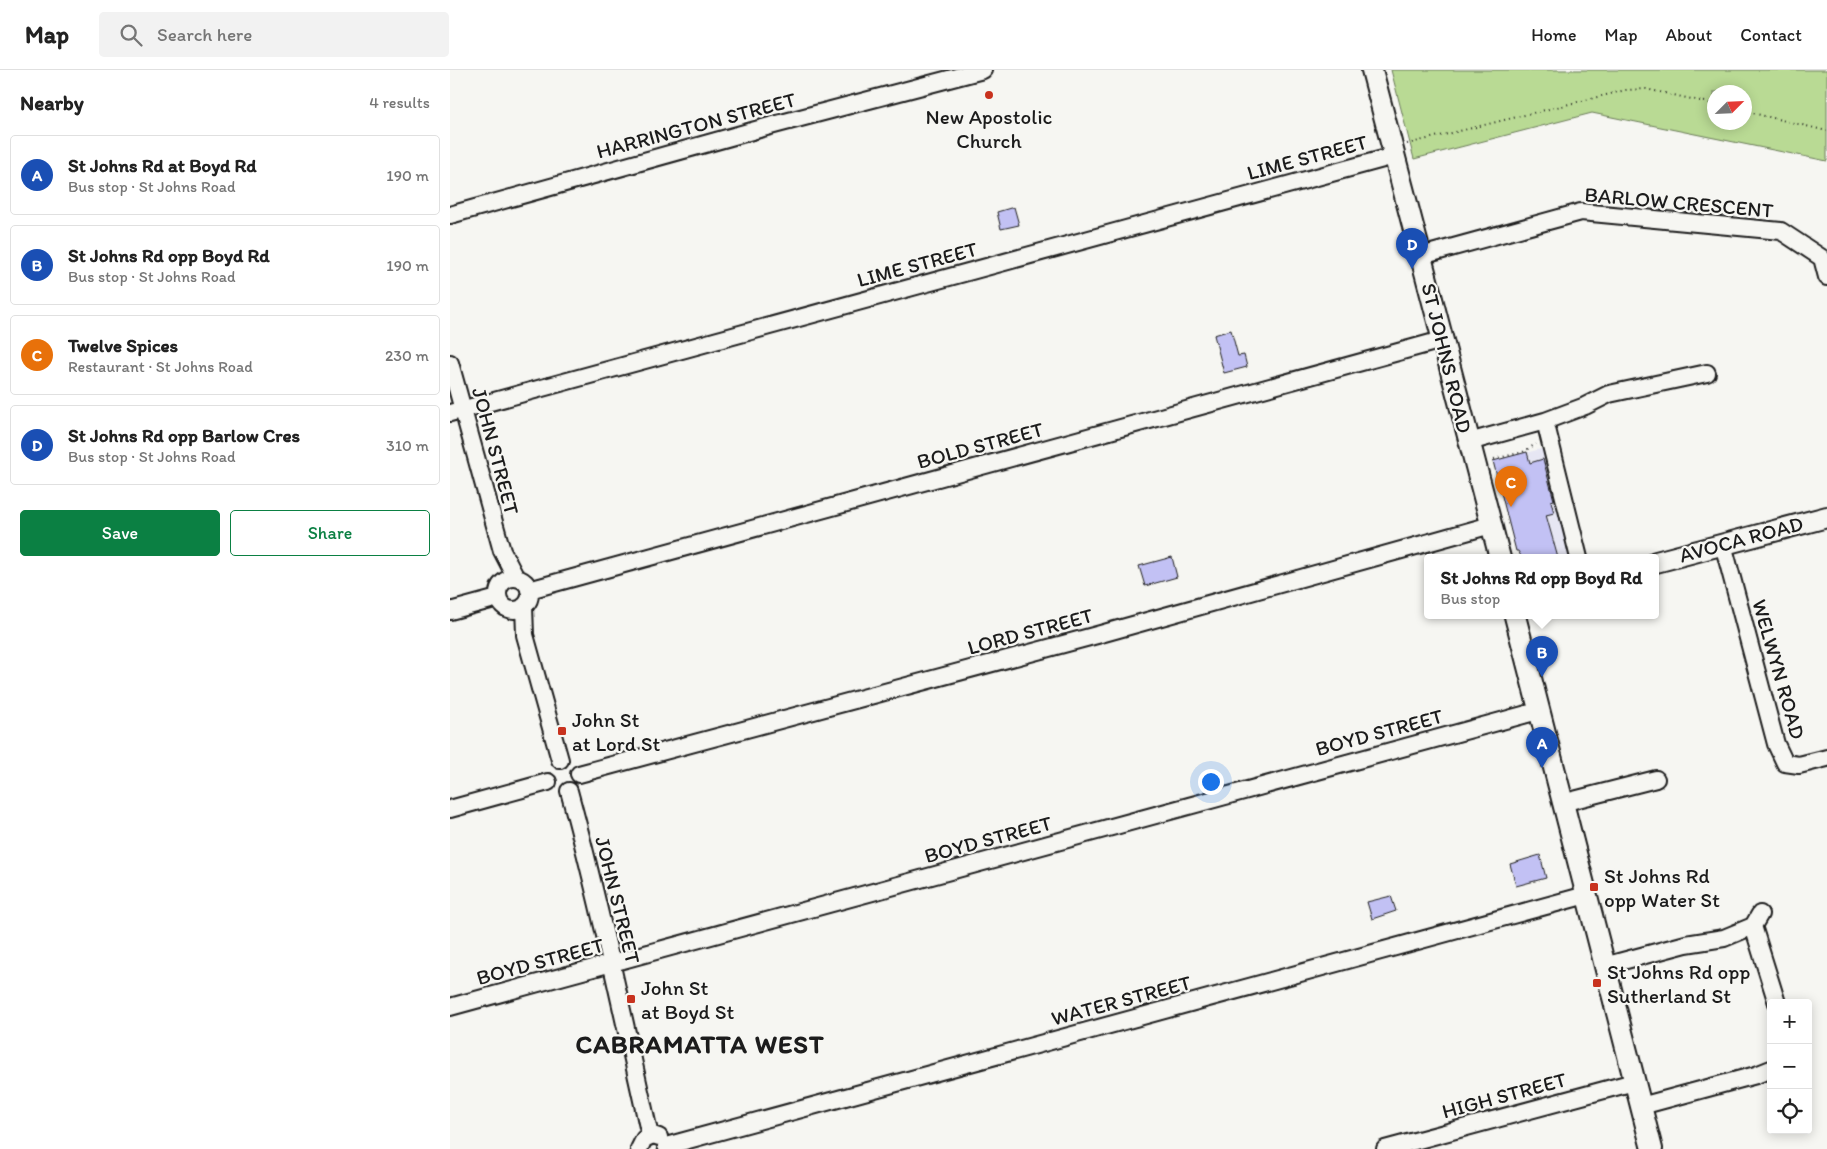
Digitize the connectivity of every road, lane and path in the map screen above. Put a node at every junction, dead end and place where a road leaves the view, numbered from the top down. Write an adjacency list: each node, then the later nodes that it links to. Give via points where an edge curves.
1 (983, 70): 7 (street, HARRINGTON STREET)
2 (1372, 70): 6 (main road, ST JOHNS ROAD)
3 (1707, 102): 6 (path, via 1646,89 1626,90)
4 (1752, 113): 5 (path)
5 (1827, 131)
6 (1401, 150): 8 (main road, ST JOHNS ROAD); 13 (street, LIME STREET)
7 (450, 215)
8 (1421, 256): 9 (street, BARLOW CRESCENT, via 1581,212 1781,231 1822,258); 10 (main road, ST JOHNS ROAD)
9 (1827, 277)
10 (1442, 340): 15 (main road, ST JOHNS ROAD); 23 (street, BOLD STREET, via 529,590 524,581)
11 (450, 363): 13 (street, JOHN STREET)
12 (1707, 373): 14 (street, via 1609,394)
13 (456, 412): 23 (street, JOHN STREET, via 502,551)
14 (1546, 428): 15 (street); 16 (path, via 1534,447); 21 (street)
15 (1469, 442): 18 (main road, ST JOHNS ROAD)
16 (1494, 459)
17 (1827, 517): 19 (main road, AVOCA ROAD)
18 (1491, 525): 20 (main road, ST JOHNS ROAD); 29 (street, LORD STREET)
19 (1723, 544): 22 (main road, AVOCA ROAD); 27 (street, WELWYN ROAD, via 1776,744 1785,763 1800,765)
20 (1499, 554)
21 (1578, 554)
22 (1659, 561)
23 (510, 595): 24 (street); 28 (street, JOHN STREET, via 525,635)
24 (450, 611)
25 (1516, 619): 26 (main road)
26 (1538, 711): 33 (main road); 36 (street, BOYD STREET)
27 (1827, 758)
28 (560, 760): 29 (street, via 571,762); 31 (street, via 550,766)
29 (579, 774): 32 (street, via 576,785)
30 (1656, 779): 33 (street)
31 (548, 782): 32 (street, via 554,790); 34 (street)
32 (569, 791): 36 (street, JOHN STREET)
33 (1562, 804): 35 (main road)
34 (450, 809)
35 (1586, 895): 37 (main road); 44 (street, WATER STREET)
36 (612, 963): 39 (street, BOYD STREET); 43 (street, JOHN STREET)
37 (1604, 966): 38 (street, via 1686,944 1724,938 1756,920); 41 (main road)
38 (1776, 999)
39 (450, 1007)
40 (1767, 1071): 42 (street)
41 (1634, 1082): 42 (main road); 46 (street, HIGH STREET)
42 (1641, 1106): 47 (main road)
43 (650, 1136): 44 (street, via 658,1136); 45 (street, via 641,1142)
44 (666, 1148)
45 (639, 1149)
46 (1385, 1149)
47 (1652, 1149)

